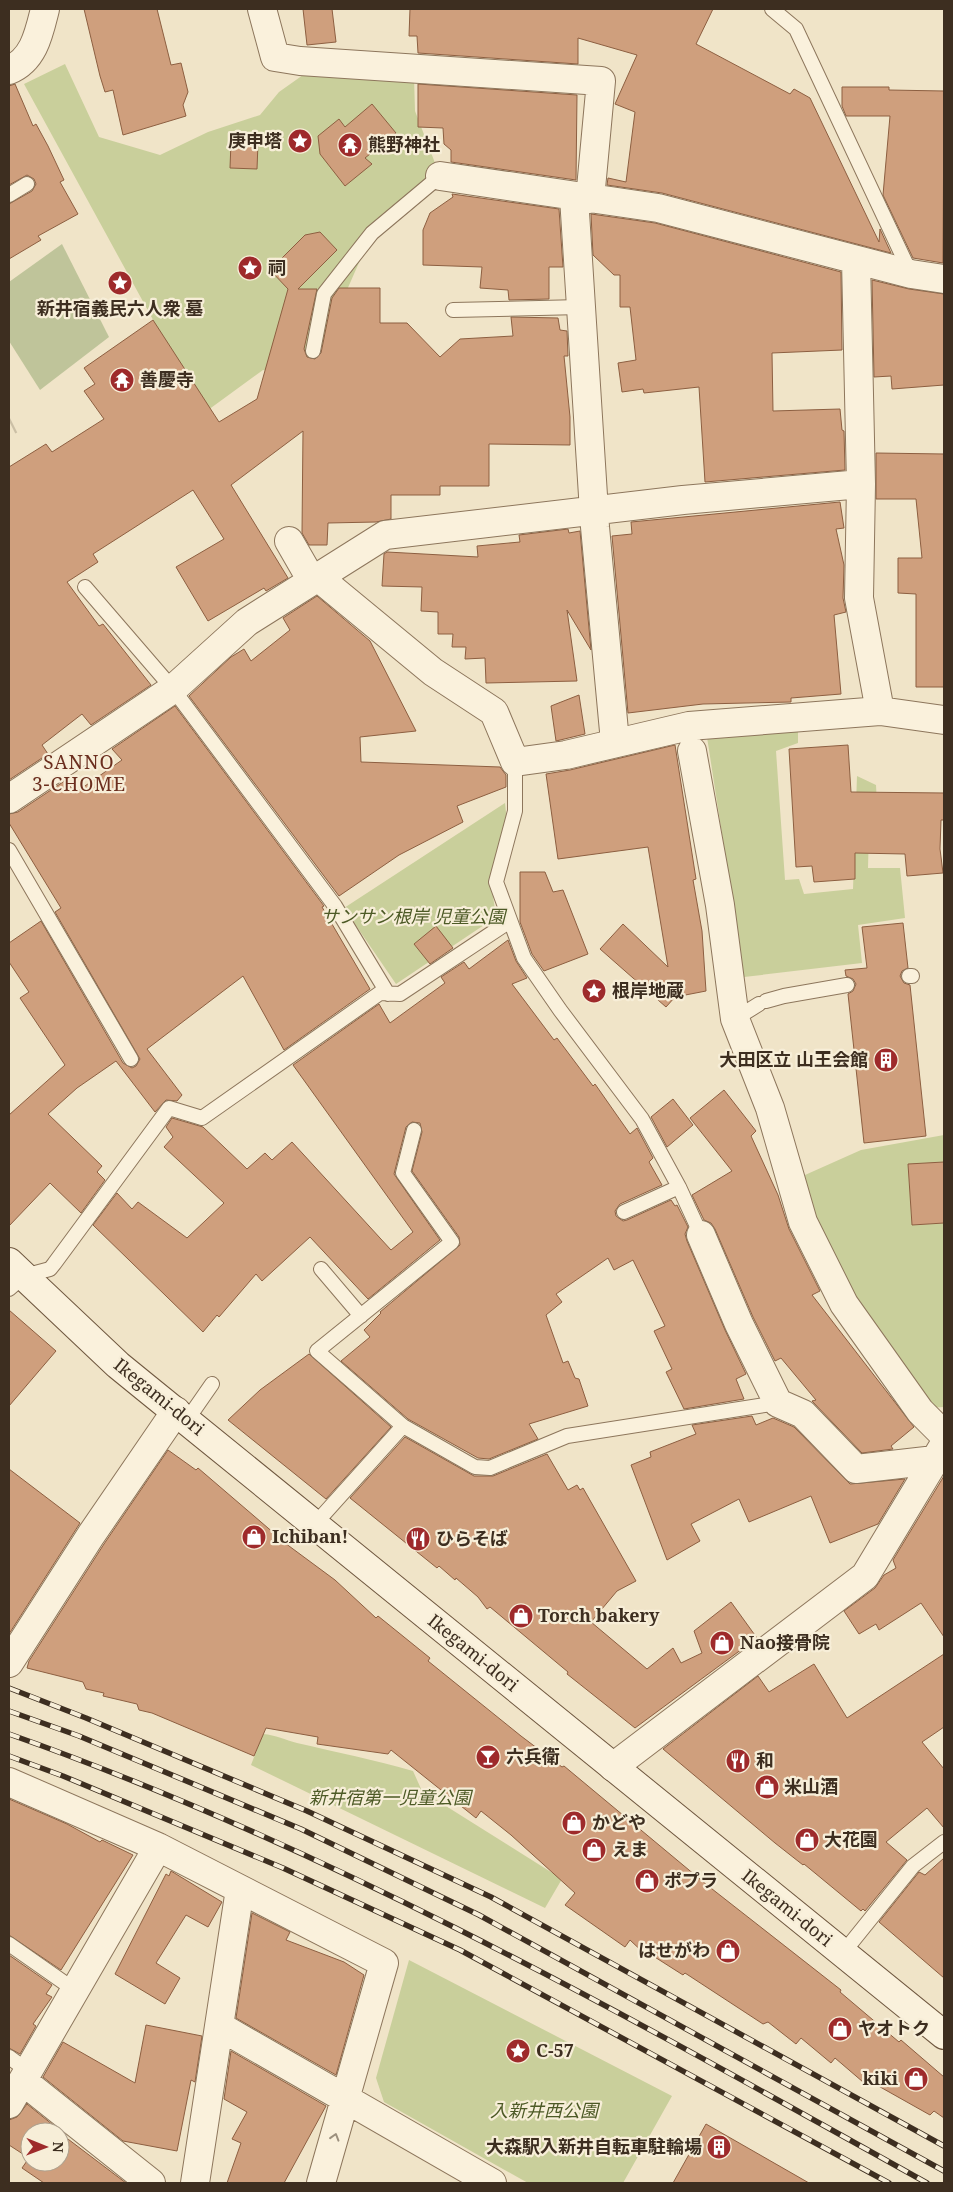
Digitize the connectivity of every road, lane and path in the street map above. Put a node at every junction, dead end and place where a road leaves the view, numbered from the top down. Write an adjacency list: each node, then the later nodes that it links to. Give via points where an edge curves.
1 (45, 9): 4 (street, via 38,40 20,66)
2 (262, 9): 8 (street, via 268,59 601,81)
3 (772, 9): 10 (lane, via 796,29)
4 (9, 70)
5 (440, 176): 8 (street); 14 (lane, via 372,233 324,294)
6 (26, 184): 7 (lane)
7 (9, 196)
8 (582, 198): 9 (street, via 658,208); 12 (street)
9 (856, 260): 10 (street); 15 (street, via 854,390)
10 (911, 274): 11 (street)
11 (944, 280)
12 (581, 307): 13 (lane); 16 (street)
13 (453, 310)
14 (313, 351)
15 (861, 484): 16 (street, via 683,496); 21 (street, via 859,598)
16 (594, 511): 18 (street, via 385,535); 23 (street)
17 (289, 541): 18 (street, via 308,574)
18 (319, 578): 20 (street, via 247,622); 25 (street, via 433,672 494,712)
19 (85, 587): 20 (lane)
20 (173, 689): 26 (street); 30 (lane, via 335,906)
21 (880, 711): 22 (street); 23 (street, via 689,726)
22 (944, 720)
23 (615, 742): 25 (street, via 566,755)
24 (692, 751): 31 (street, via 720,904)
25 (515, 762): 28 (lane, via 515,811 496,882)
26 (9, 799)
27 (9, 850): 32 (lane)
28 (510, 921): 30 (lane, via 400,994); 34 (lane, via 524,958 642,1119)
29 (847, 985): 31 (lane, via 784,996 763,1003)
30 (388, 994): 38 (lane, via 380,993 202,1118 168,1108 50,1269)
31 (735, 1019): 43 (street, via 770,1108 803,1222 844,1304 920,1411)
32 (130, 1059)
33 (414, 1130): 39 (lane, via 403,1173 452,1242)
34 (679, 1187): 35 (lane); 36 (lane)
35 (624, 1212)
36 (701, 1235): 41 (street, via 738,1324)
37 (321, 1269): 39 (lane)
38 (14, 1276): 42 (street, Ikegami-dori)
39 (361, 1316): 44 (lane, via 317,1351)
40 (212, 1384): 42 (lane)
41 (778, 1403): 44 (lane, via 566,1436 490,1468 475,1467); 45 (street, via 803,1414 856,1469)
42 (181, 1416): 46 (street, Ikegami-dori); 47 (street, via 92,1535)
43 (939, 1420)
44 (403, 1426): 46 (lane)
45 (939, 1453): 48 (street, via 865,1576)
46 (315, 1524): 48 (street, Ikegami-dori)
47 (9, 1663)
48 (613, 1767): 54 (street, Ikegami-dori)
49 (9, 1782): 51 (street)
50 (944, 1842): 54 (lane, via 913,1866)
51 (158, 1847): 52 (street); 55 (street)
52 (240, 1889): 56 (street); 59 (street, via 384,1963)
53 (9, 1944): 55 (lane)
54 (842, 1952): 57 (street, Ikegami-dori)
55 (76, 1991): 58 (street)
56 (219, 2026): 59 (street); 62 (street)
57 (944, 2035)
58 (20, 2070): 60 (street); 61 (street)
59 (347, 2100): 63 (street, one-way to 59); 64 (street)
60 (9, 2104)
61 (151, 2183)
62 (195, 2183)
63 (321, 2183)
64 (492, 2183)

